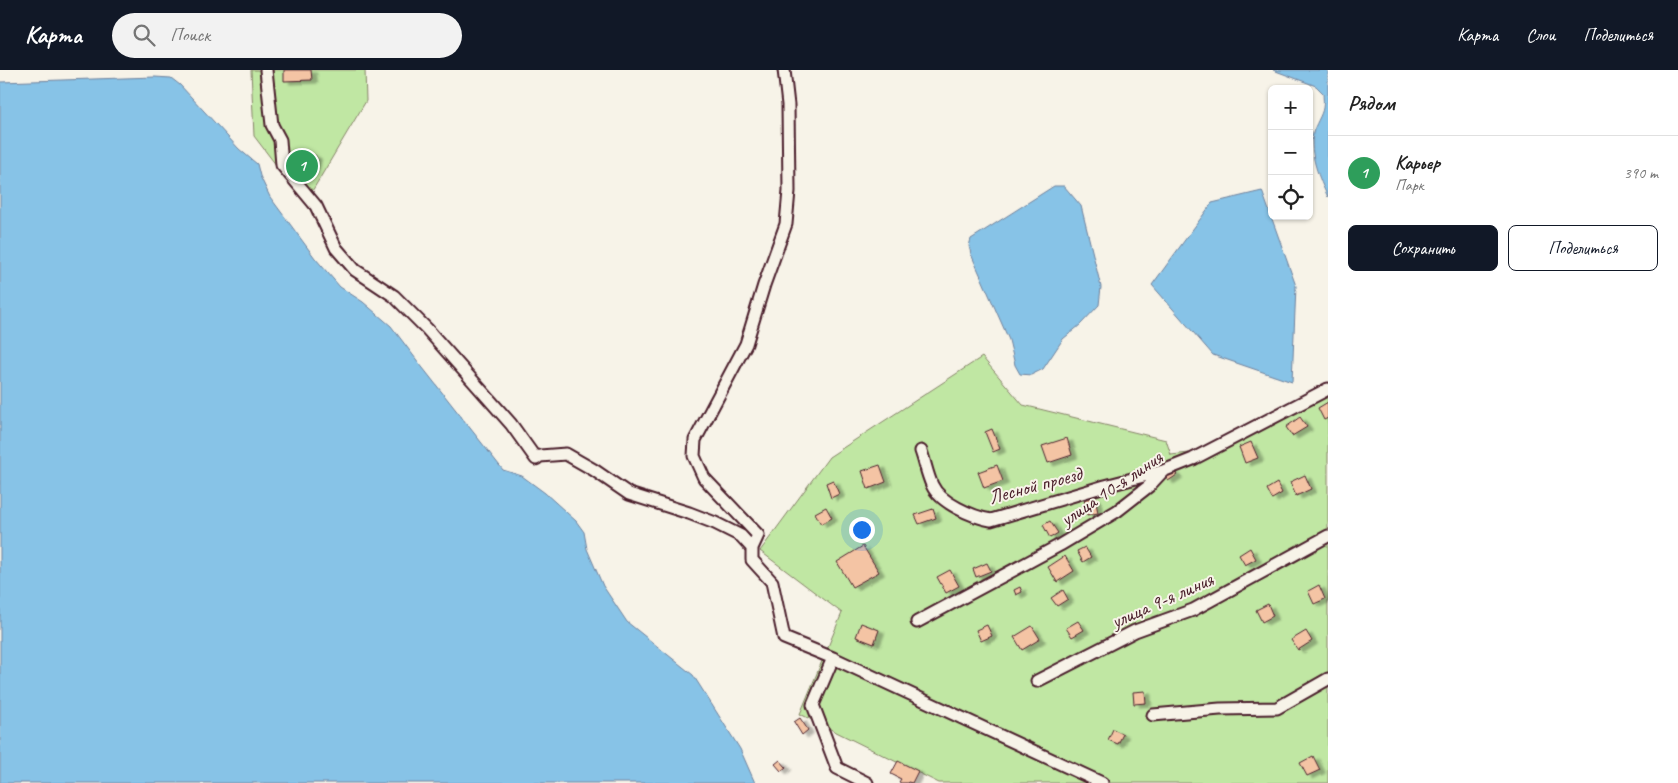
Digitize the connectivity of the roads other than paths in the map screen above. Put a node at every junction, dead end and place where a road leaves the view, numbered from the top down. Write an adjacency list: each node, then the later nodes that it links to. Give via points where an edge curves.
1 (266, 70): 7 (street, via 272,126 280,140 282,165 316,206 336,248 355,270 394,296 428,329 511,424 536,459 566,454 629,494 715,523 741,536)
2 (784, 70): 7 (street, via 788,105 786,224 746,344 695,440 694,456 704,478 758,535)
3 (1328, 389): 5 (street, улица 10-я линия, via 1193,459)
4 (921, 451): 5 (street, Лесной проезд, via 937,494 966,512 991,520)
5 (1163, 471): 8 (street, улица 10-я линия, via 1118,511)
6 (1328, 536): 11 (street, улица 9-я линия, via 1193,610 1135,631)
7 (752, 548): 9 (street, via 752,560 772,582 784,638)
8 (917, 622)
9 (833, 658): 13 (street, via 813,705 837,768); 14 (street)
10 (1328, 678): 12 (street, via 1277,708)
11 (1037, 681)
12 (1153, 715)
13 (868, 783)
14 (1102, 783)

